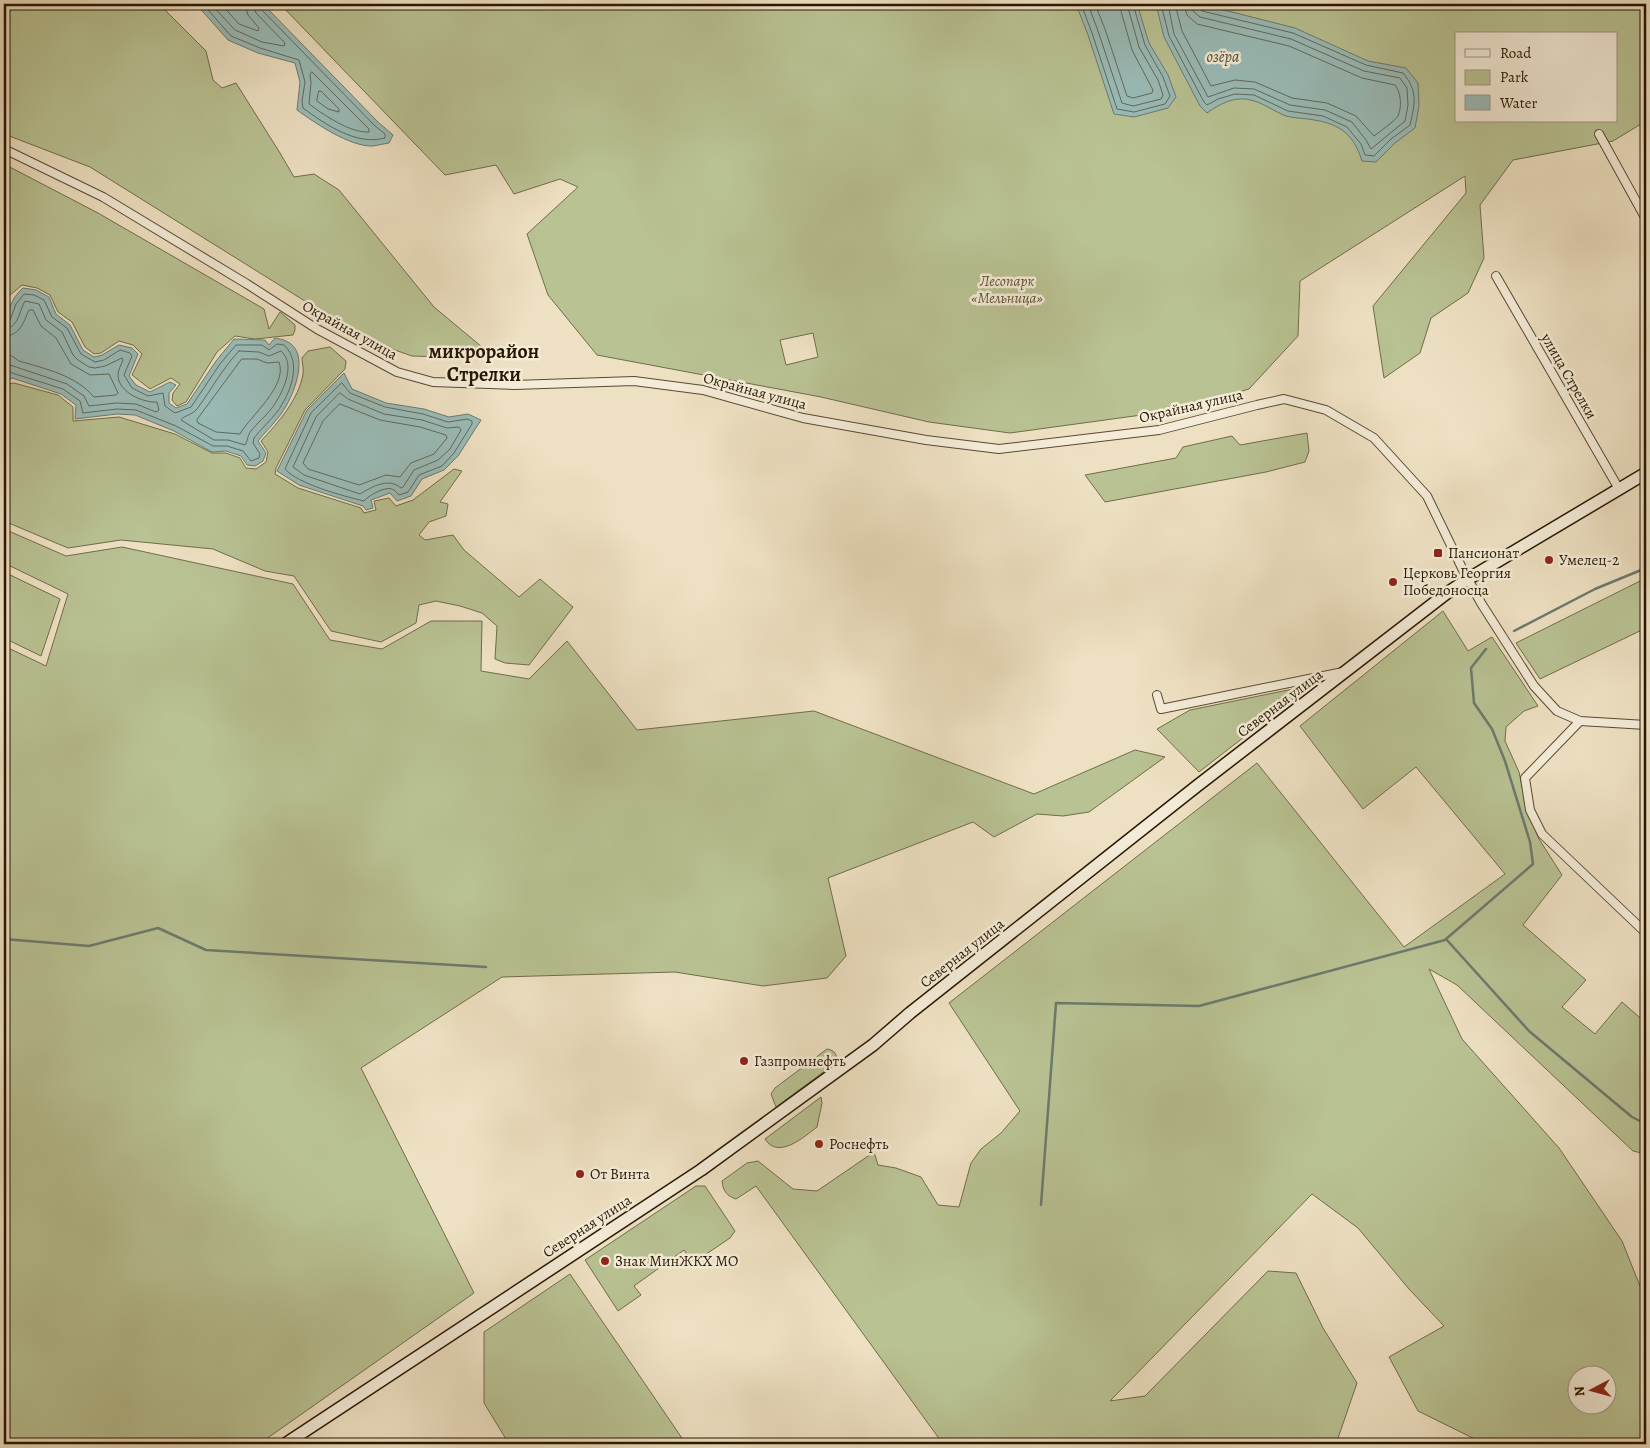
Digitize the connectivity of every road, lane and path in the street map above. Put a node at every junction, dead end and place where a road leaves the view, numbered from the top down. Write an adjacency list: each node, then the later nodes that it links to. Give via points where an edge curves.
1 (1598, 134): 3 (street)
2 (4, 149): 7 (street, Окрайная улица, via 103,197 316,328 398,372 433,382 514,385 634,381 703,390 803,418 926,440 999,449 1159,430 1284,399 1306,404 1326,410 1382,445 1427,496)
3 (1646, 219)
4 (1496, 276): 6 (street, улица Стрелки)
5 (1646, 473): 6 (main road, Северная улица)
6 (1618, 489): 7 (main road, Северная улица)
7 (1468, 578): 8 (main road, Северная улица); 10 (street, Окрайная улица, via 1534,686 1558,711)
8 (1348, 671): 9 (street, via 1161,708); 13 (main road, Северная улица, via 1197,786 827,1079 701,1170)
9 (1158, 695)
10 (1580, 721): 11 (street); 12 (street, via 1525,778 1530,810 1542,834)
11 (1646, 724)
12 (1646, 933)
13 (286, 1444)

